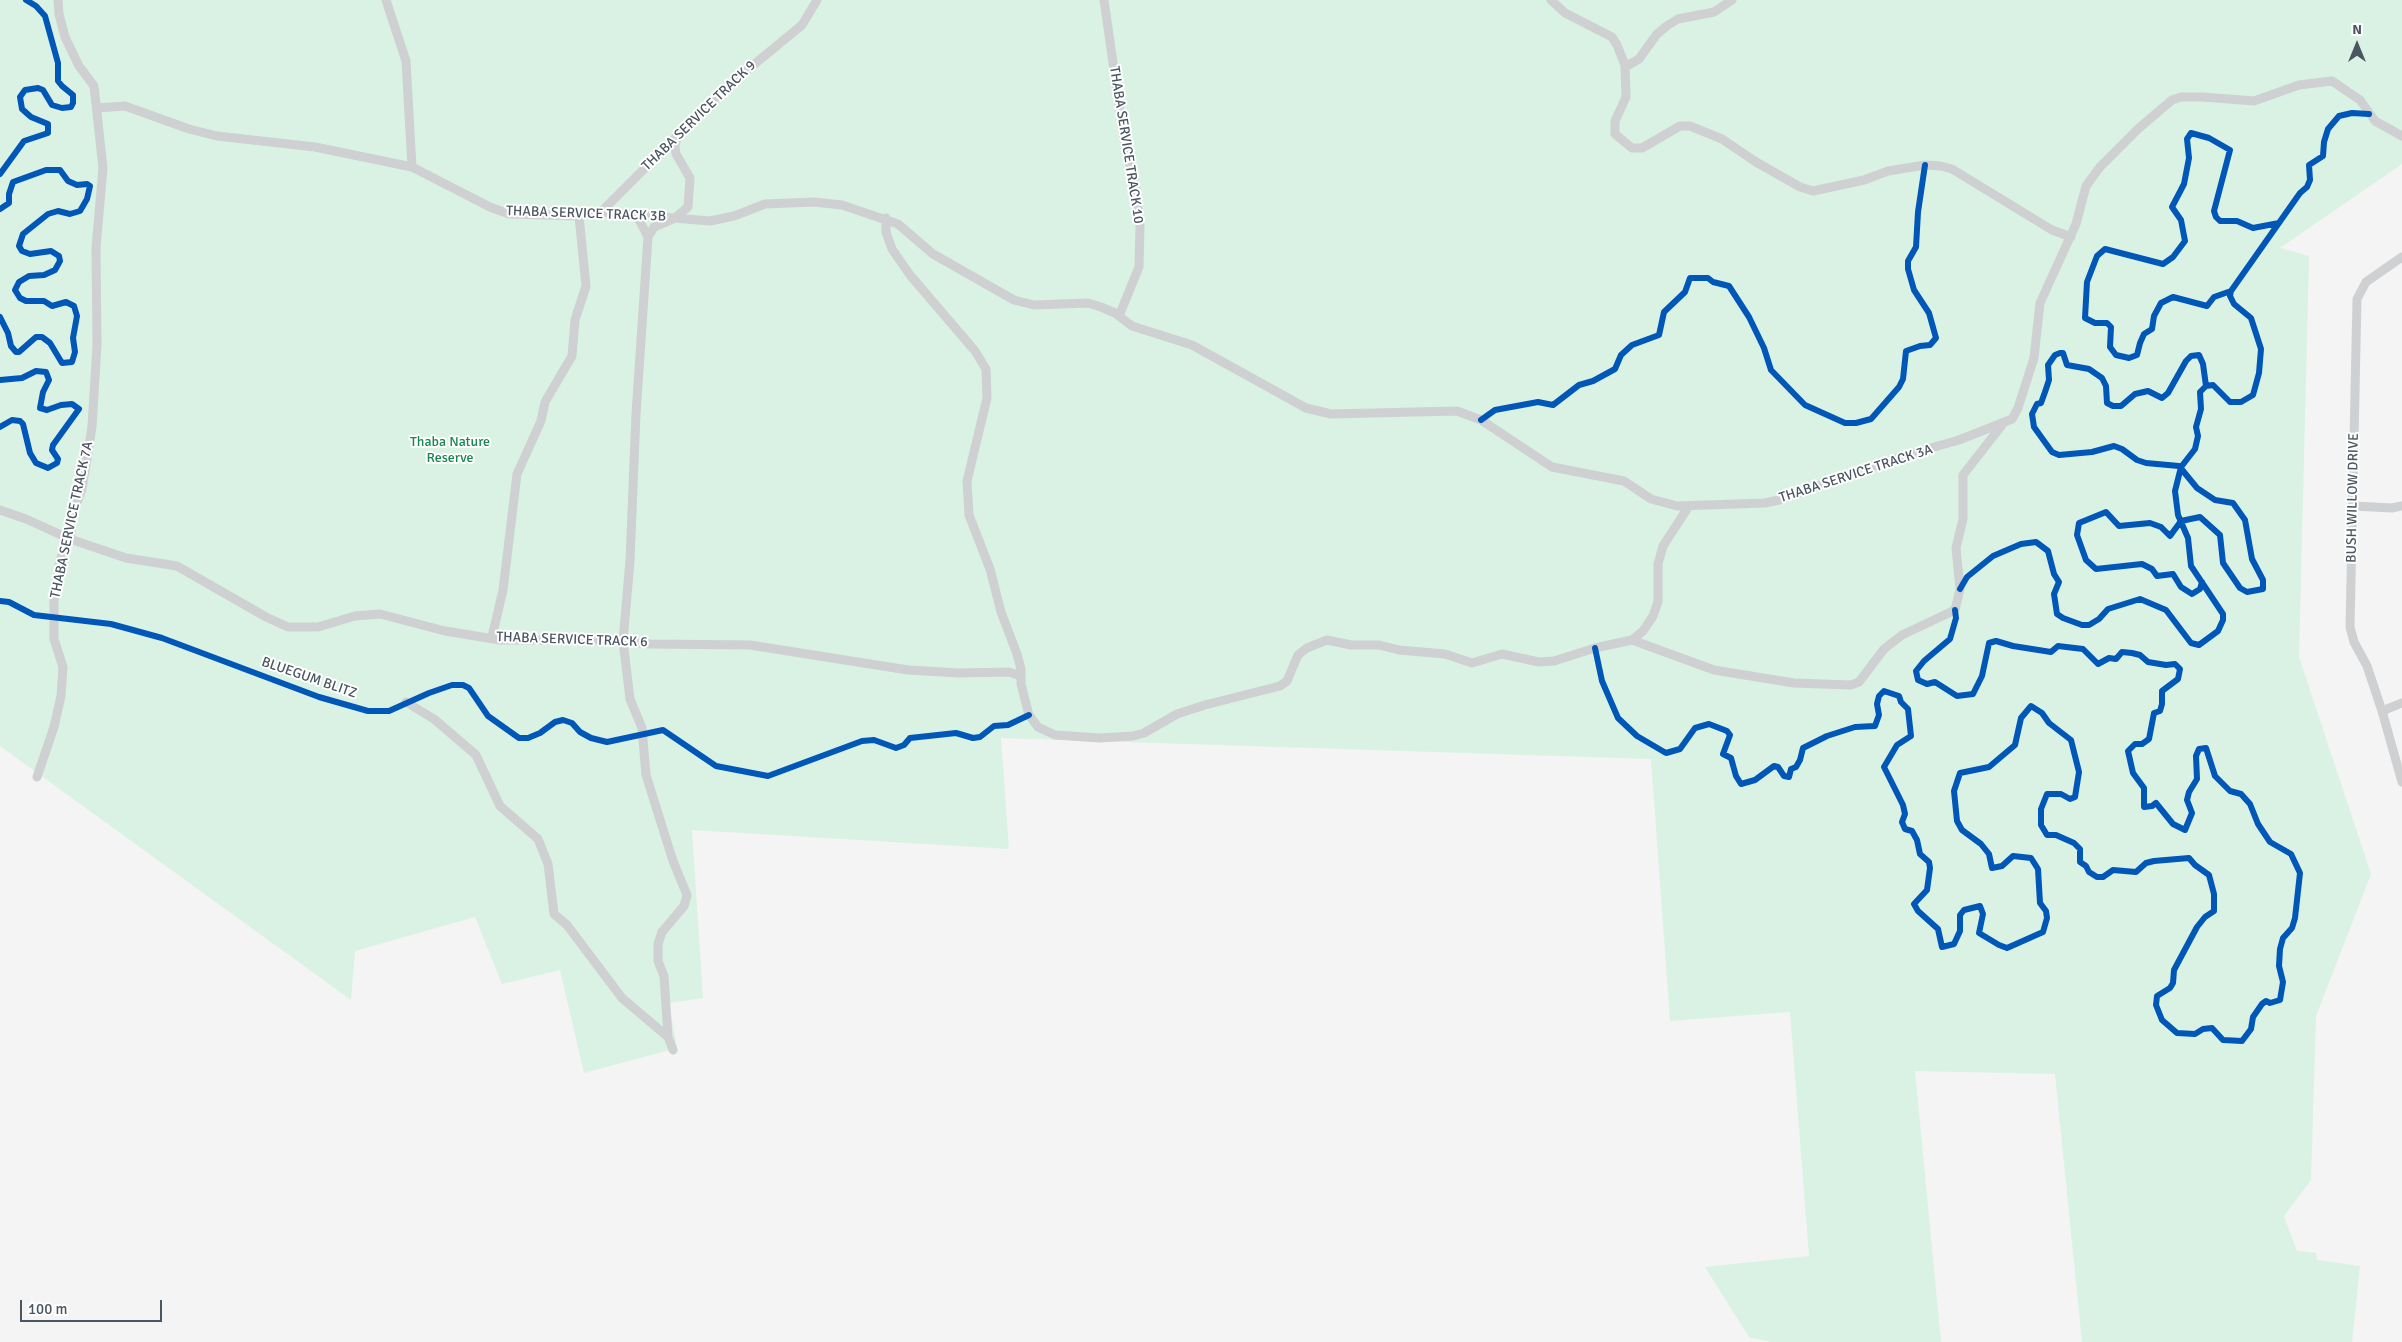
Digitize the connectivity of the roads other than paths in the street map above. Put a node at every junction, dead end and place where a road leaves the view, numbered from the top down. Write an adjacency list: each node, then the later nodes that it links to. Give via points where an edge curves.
1 (58, 0): 8 (street, THABA SERVICE TRACK 7A, via 65,37 79,66 94,86)
2 (386, 0): 11 (street, via 406,61)
3 (817, 0): 10 (street, THABA SERVICE TRACK 9, via 802,25 722,90)
4 (1104, 0): 20 (street, THABA SERVICE TRACK 10, via 1140,227 1139,267)
5 (1551, 0): 7 (street, via 1565,13 1612,37)
6 (1732, 0): 7 (street, via 1714,12 1678,19 1668,25 1657,34 1639,59)
7 (1624, 67): 18 (street, via 1626,97 1614,121 1615,134 1632,148 1642,148 1680,126 1690,126 1722,139 1756,162 1813,191 1864,180 1888,171 1941,166 1952,169 2052,230)
8 (97, 108): 11 (street, THABA SERVICE TRACK 3B, via 125,106 209,134 315,147); 26 (street, THABA SERVICE TRACK 7A, via 103,168 96,248 96,387 82,490 70,519)
9 (2402, 136): 18 (street, via 2375,121 2360,100 2332,81 2295,86 2254,101 2220,97 2176,99 2139,128 2092,176 2084,191)
10 (677, 138): 12 (street, THABA SERVICE TRACK 9); 15 (street, via 676,154 688,172 691,192 688,207)
11 (412, 167): 13 (street, THABA SERVICE TRACK 3B, via 509,214)
12 (601, 212): 13 (street, THABA SERVICE TRACK 3B); 14 (street, THABA SERVICE TRACK 3B)
13 (579, 216): 27 (street, via 586,286 575,320 572,356 545,402 541,421 517,474 503,590)
14 (637, 216): 15 (street, THABA SERVICE TRACK 3B); 17 (street)
15 (675, 218): 16 (street, THABA SERVICE TRACK 3B, via 710,221 765,204 784,202 842,205); 17 (street, via 654,228)
16 (886, 218): 20 (street, THABA SERVICE TRACK 3B, via 898,224 933,254 1014,300 1034,305 1088,303); 30 (street, via 886,232 892,249 986,369 987,398 970,468 967,505 971,525 994,581)
17 (648, 237): 29 (street)
18 (2071, 237): 21 (street, via 2039,308 2034,358 2018,408 2012,419)
19 (2402, 257): 23 (street, BUSH WILLOW DRIVE, via 2366,282 2357,299)
20 (1119, 316): 22 (street, THABA SERVICE TRACK 3A, via 1132,326 1192,345 1306,408 1331,414 1457,411 1481,420 1552,467 1624,481 1651,499)
21 (2003, 424): 22 (street, THABA SERVICE TRACK 3A, via 1779,500); 28 (street, via 1963,475 1963,519 1956,548 1960,589 1955,610 1897,638 1884,649 1859,682 1817,685 1714,670)
22 (1689, 506): 28 (street, via 1662,546 1658,564 1658,602 1653,616)
23 (2353, 506): 24 (street); 33 (street, BUSH WILLOW DRIVE, via 2350,627)
24 (2402, 506)
25 (0, 510): 26 (street, THABA SERVICE TRACK 6)
26 (69, 539): 27 (street, THABA SERVICE TRACK 6, via 126,558 177,566 288,627 318,627 355,616 380,614 445,631); 34 (street, THABA SERVICE TRACK 7A, via 60,560 52,618 54,639 63,667 61,696)
27 (492, 638): 29 (street, THABA SERVICE TRACK 6)
28 (1632, 640): 30 (street, via 1554,661 1539,662 1495,654 1472,663 1445,654 1327,640 1298,655 1287,681 1280,686 1177,714 1144,734 1120,738 1044,732 1029,715)
29 (623, 641): 30 (street, THABA SERVICE TRACK 6, via 750,645 908,670 1009,672); 36 (street, via 630,699 642,728 646,775 687,895 684,906 662,932 658,944 658,961 664,976)
30 (1021, 676)
31 (406, 702): 36 (street, via 434,719 476,755 500,806 538,839 548,864 554,914 567,925 622,998)
32 (2402, 703): 33 (street)
33 (2382, 710): 35 (street, BUSH WILLOW DRIVE)
34 (37, 777)
35 (2402, 782)
36 (668, 1037): 37 (street)
37 (673, 1050)

